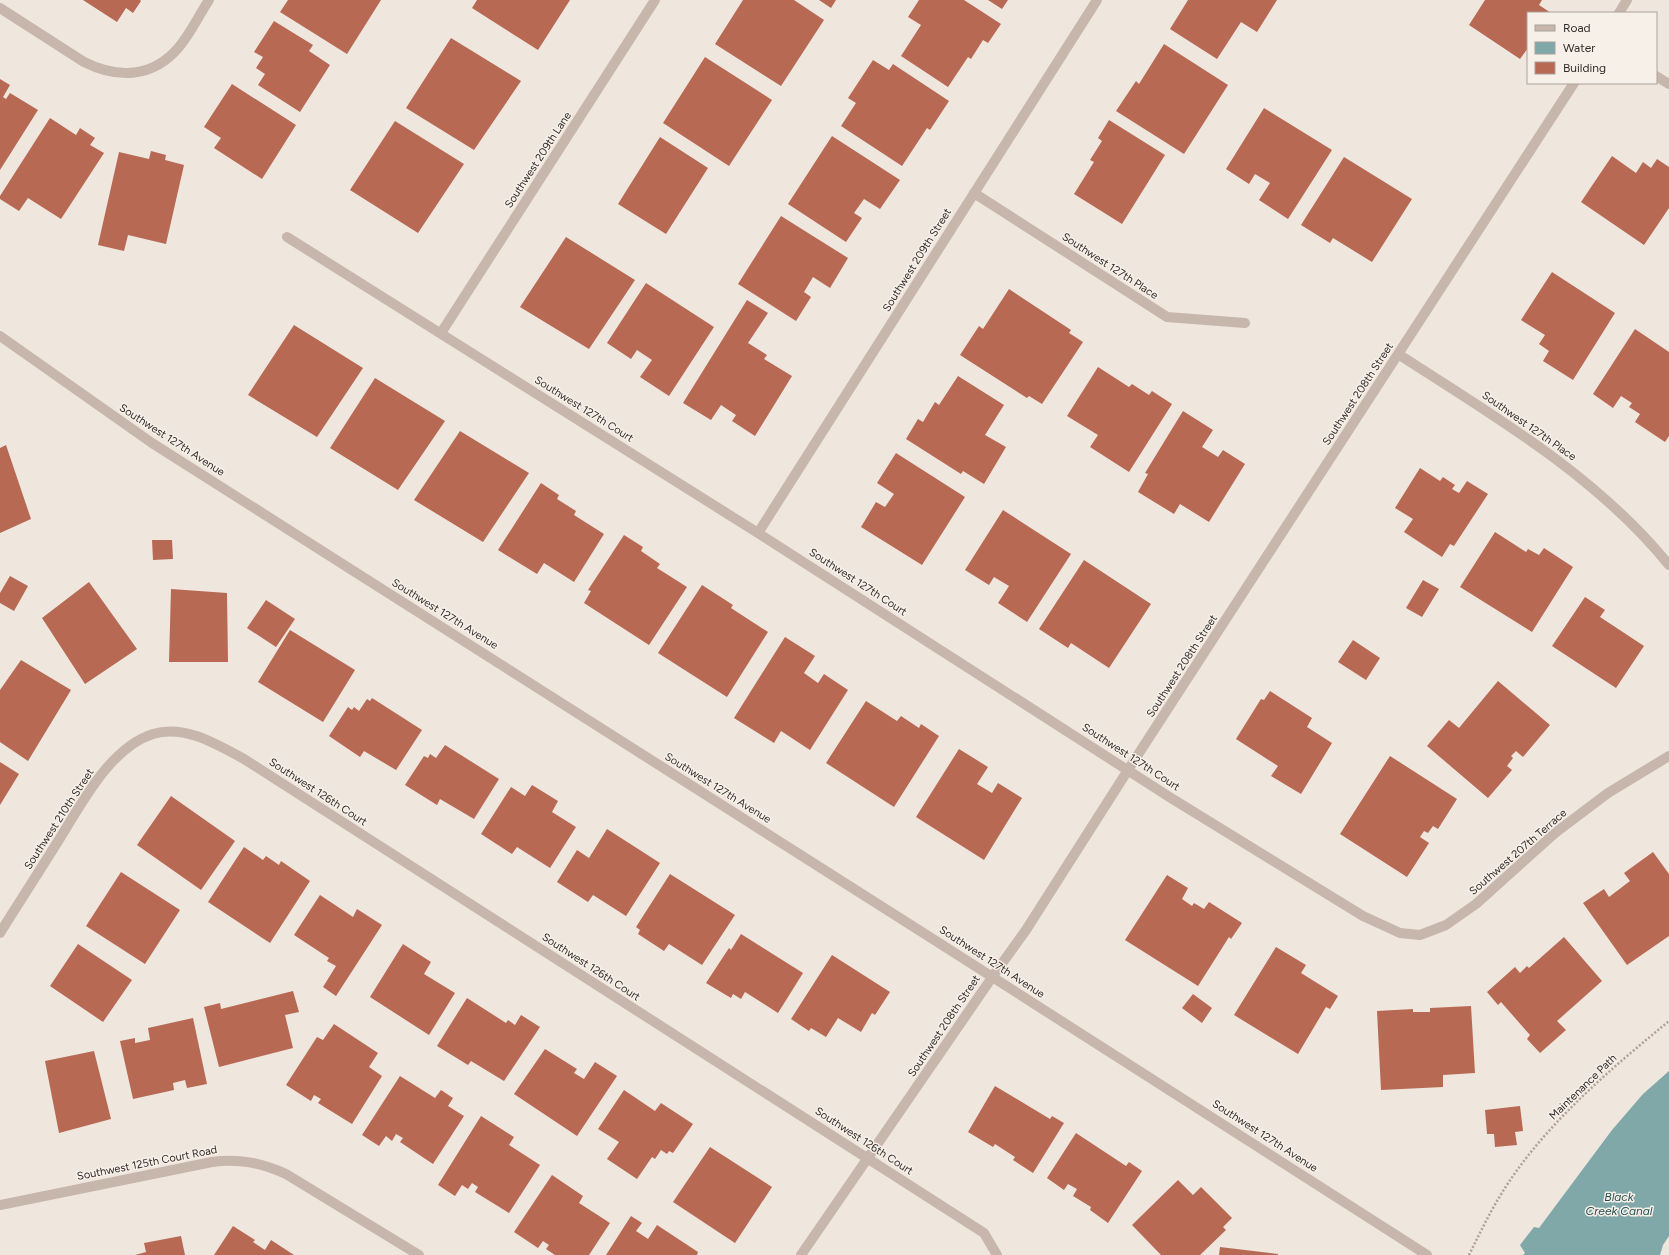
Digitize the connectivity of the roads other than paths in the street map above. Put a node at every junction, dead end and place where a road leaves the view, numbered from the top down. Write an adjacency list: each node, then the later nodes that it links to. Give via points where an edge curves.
1 (209, 0): 5 (street, via 179,47 166,60 149,69 130,74 112,73 84,62)
2 (655, 0): 13 (street, Southwest 209th Lane)
3 (1097, 0): 10 (street, Southwest 209th Street)
4 (1627, 0): 6 (street)
5 (0, 8)
6 (1620, 12)
7 (1657, 77): 9 (street)
8 (1573, 84): 15 (street, Southwest 208th Street)
9 (1669, 84)
10 (974, 193): 12 (street, Southwest 127th Place, via 1167,317); 16 (street, Southwest 209th Street)
11 (287, 237): 13 (street, Southwest 127th Court)
12 (1245, 322)
13 (441, 333): 16 (street, Southwest 127th Court)
14 (0, 336): 23 (street, Southwest 127th Avenue, via 152,443)
15 (1398, 354): 17 (street, Southwest 127th Place, via 1546,450 1627,518); 20 (street, Southwest 208th Street)
16 (758, 533): 20 (street, Southwest 127th Court)
17 (1669, 565)
18 (154, 734): 21 (street, Southwest 210th Street, via 135,742 115,760 95,784); 24 (street, Southwest 126th Court, via 174,732 193,735 244,759)
19 (1669, 756): 22 (street, Southwest 207th Terrace, via 1608,793 1555,833 1476,904 1446,926)
20 (1128, 770): 22 (street, Southwest 127th Court, via 1363,916 1400,933); 23 (street, Southwest 208th Street, via 1026,930)
21 (0, 933)
22 (1420, 934)
23 (992, 976): 24 (street, Southwest 208th Street); 29 (street, Southwest 127th Avenue)
24 (868, 1158): 27 (street, Southwest 208th Street); 28 (street, Southwest 126th Court, via 984,1233)
25 (0, 1205): 26 (street, Southwest 125th Court Road, via 212,1162 246,1161 286,1174)
26 (419, 1255)
27 (801, 1255)
28 (997, 1255)
29 (1428, 1255)

